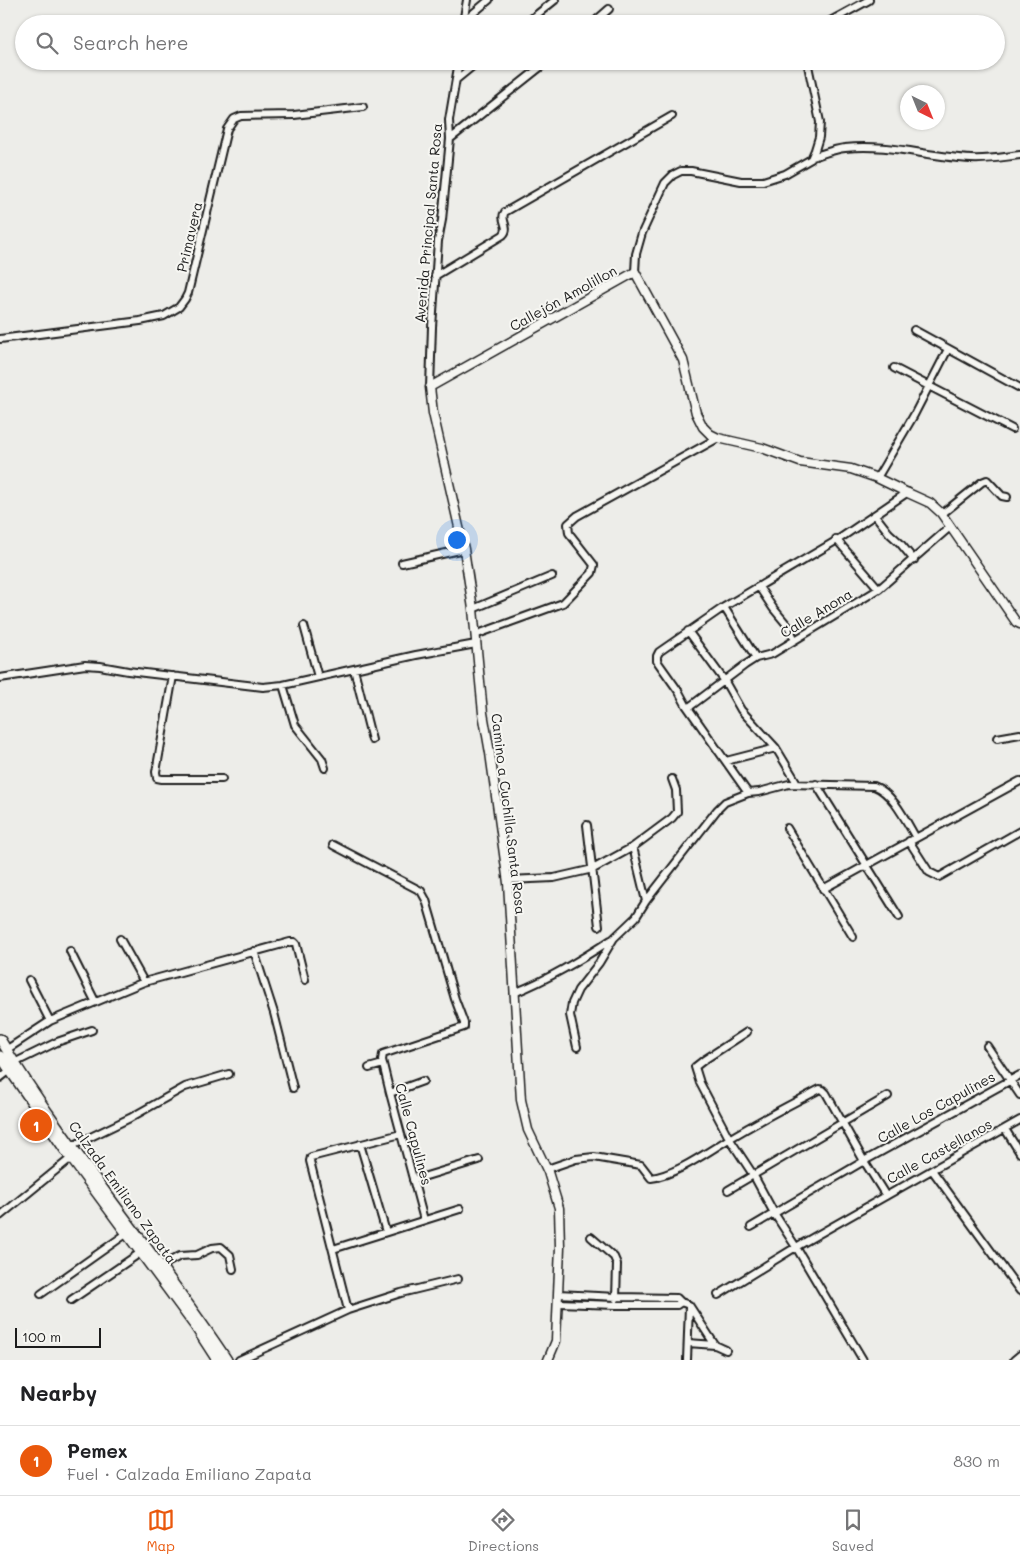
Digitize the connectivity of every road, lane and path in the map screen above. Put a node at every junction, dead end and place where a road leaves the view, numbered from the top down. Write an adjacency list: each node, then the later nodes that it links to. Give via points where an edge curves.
1 (467, 0): 6 (street)
2 (489, 0): 7 (street)
3 (555, 0): 8 (street)
4 (869, 0): 10 (street)
5 (609, 10): 9 (street)
6 (466, 15)
7 (473, 15)
8 (536, 15)
9 (603, 15)
10 (842, 15)
11 (458, 70): 15 (street, Avenida Principal Santa Rosa)
12 (468, 70): 15 (street)
13 (537, 70): 18 (street)
14 (809, 70): 20 (street, via 820,122)
15 (457, 79): 18 (street, Avenida Principal Santa Rosa)
16 (363, 107): 24 (street, Primavera, via 234,119 227,129 188,292 172,312 140,321)
17 (672, 116): 22 (street, via 505,212 503,219 507,227 503,235)
18 (450, 139): 22 (street, Avenida Principal Santa Rosa)
19 (1020, 155): 20 (street, via 969,159 863,147 844,148)
20 (812, 157): 21 (street, via 802,166 763,181 741,181 690,170 673,175 665,183 642,233)
21 (635, 272): 28 (street, Callejón Amolillon); 31 (street, Callejón Amolillon, via 683,360 702,427)
22 (435, 276): 28 (street, Avenida Principal Santa Rosa)
23 (914, 330): 25 (street)
24 (0, 339)
25 (948, 348): 27 (street); 29 (street)
26 (894, 368): 27 (street)
27 (928, 386): 30 (street); 32 (street)
28 (430, 387): 39 (street, Camino a Cuchilla Santa Rosa)
29 (1020, 388)
30 (1012, 429)
31 (718, 438): 32 (street, Callejón Amolillon, via 762,448 800,462 846,467); 50 (street, via 568,524 569,533 594,564 592,573 563,603)
32 (877, 478): 33 (street, Callejón Amolillon)
33 (908, 492): 35 (street, Callejón Amolillon, via 930,503); 36 (street)
34 (1007, 497): 35 (street, via 1004,498 987,480)
35 (942, 514): 37 (street, Callejón Amolillon)
36 (875, 515): 38 (street); 40 (street)
37 (950, 527): 40 (street, Calle Anona); 47 (street, Callejón Amolillon)
38 (836, 539): 43 (street); 44 (street)
39 (464, 549): 41 (street); 46 (street, Camino a Cuchilla Santa Rosa)
40 (914, 560): 44 (street, Calle Anona)
41 (402, 563)
42 (552, 576): 46 (street)
43 (759, 587): 45 (street); 51 (street)
44 (879, 589): 51 (street, Calle Anona)
45 (724, 607): 49 (street); 53 (street)
46 (473, 609): 50 (street, Camino a Cuchilla Santa Rosa)
47 (1020, 624)
48 (304, 626): 56 (street)
49 (688, 632): 58 (street); 60 (street, via 656,656)
50 (475, 635): 52 (street, Camino a Cuchilla Santa Rosa)
51 (795, 640): 53 (street, Calle Anona, via 772,654)
52 (476, 644): 54 (street); 82 (street, Camino a Cuchilla Santa Rosa)
53 (756, 658): 58 (street, Calle Anona)
54 (354, 669): 56 (street); 63 (street)
55 (173, 676): 57 (street, via 85,665); 59 (street, via 263,687); 67 (street, via 157,778)
56 (318, 677): 59 (street)
57 (0, 678)
58 (724, 680): 60 (street, Calle Anona); 64 (street, via 741,710)
59 (283, 684): 66 (street, via 295,725 322,759)
60 (688, 708): 65 (street)
61 (1020, 734): 62 (street)
62 (997, 738)
63 (372, 740)
64 (776, 748): 65 (street); 70 (street)
65 (726, 761): 72 (street)
66 (325, 768)
67 (222, 779)
68 (672, 779): 79 (street, via 676,790 676,815)
69 (1020, 782): 76 (street)
70 (797, 783): 71 (street); 72 (street)
71 (816, 784): 76 (street, via 880,788 904,816); 80 (street)
72 (748, 793): 84 (street, via 726,802 717,810)
73 (587, 824): 81 (street)
74 (787, 828): 83 (street)
75 (1020, 831): 77 (street, via 939,877 929,872)
76 (916, 838): 77 (street)
77 (909, 841): 80 (street)
78 (333, 845): 104 (street, Calle Capulines, via 421,891 464,1027 383,1054)
79 (633, 847): 81 (street); 84 (street)
80 (866, 864): 83 (street); 85 (street)
81 (593, 869): 82 (street, via 554,878); 86 (street)
82 (508, 880): 95 (street, Camino a Cuchilla Santa Rosa)
83 (823, 889): 87 (street)
84 (646, 901): 88 (street, via 636,917)
85 (899, 917)
86 (599, 926)
87 (853, 937)
88 (614, 938): 95 (street, via 570,967); 102 (street, via 572,1003 570,1014)
89 (120, 939): 94 (street)
90 (70, 951): 96 (street)
91 (254, 951): 93 (street, via 294,942); 94 (street); 112 (street, via 274,1013)
92 (29, 980): 97 (street)
93 (305, 980)
94 (144, 982): 96 (street)
95 (514, 993): 127 (street, Camino a Cuchilla Santa Rosa, via 521,1100 528,1130)
96 (95, 1001): 97 (street)
97 (50, 1021): 103 (street)
98 (92, 1030): 105 (street, via 57,1042)
99 (747, 1032): 120 (street, via 695,1067 700,1083)
100 (0, 1039): 103 (main road, Calzada Emiliano Zapata)
101 (987, 1046): 110 (street)
102 (577, 1047)
103 (3, 1053): 105 (main road, Calzada Emiliano Zapata)
104 (383, 1064): 106 (street); 113 (street, Calle Capulines)
105 (12, 1067): 109 (street); 122 (main road, Calzada Emiliano Zapata); 124 (main road, Calzada Emiliano Zapata)
106 (369, 1068)
107 (229, 1074): 122 (street, via 185,1087)
108 (1020, 1075): 110 (street, Calle Los Capulines)
109 (0, 1078)
110 (1010, 1080): 114 (street); 126 (street, Calle Los Capulines)
111 (424, 1081): 113 (street)
112 (292, 1088)
113 (390, 1093): 119 (street, Calle Capulines)
114 (1020, 1095)
115 (888, 1096): 117 (street)
116 (1020, 1120): 118 (street)
117 (843, 1122): 120 (street, via 820,1089); 126 (street); 129 (street)
118 (1005, 1129): 123 (street); 128 (street, Calle Castellanos)
119 (400, 1134): 121 (street); 130 (street, Calle Capulines)
120 (730, 1138): 127 (street, via 658,1177 650,1178 642,1165 594,1157 576,1159); 129 (street)
121 (360, 1144): 138 (street); 142 (street, via 311,1157)
122 (72, 1146): 144 (main road, Calzada Emiliano Zapata)
123 (1020, 1153)
124 (71, 1158): 135 (street); 139 (main road, Calzada Emiliano Zapata)
125 (479, 1160): 130 (street)
126 (864, 1161): 132 (street); 134 (street, Calle Los Capulines)
127 (547, 1170): 149 (street, Camino a Cuchilla Santa Rosa, via 559,1208)
128 (932, 1170): 132 (street, Calle Castellanos); 147 (street)
129 (754, 1176): 131 (street); 134 (street)
130 (413, 1180): 136 (street, Calle Capulines)
131 (728, 1190)
132 (886, 1196): 141 (street, Calle Castellanos)
133 (460, 1209): 136 (street)
134 (774, 1213): 137 (street, Calle Los Capulines); 141 (street)
135 (0, 1216)
136 (424, 1220): 138 (street)
137 (751, 1227)
138 (386, 1232): 142 (street)
139 (126, 1234): 143 (main road, Calzada Emiliano Zapata); 148 (street)
140 (591, 1237): 151 (street, via 614,1257)
141 (796, 1248): 150 (street, Calle Castellanos); 167 (street)
142 (333, 1249): 157 (street)
143 (140, 1253): 152 (street); 162 (main road, Calzada Emiliano Zapata)
144 (161, 1266): 145 (street, via 180,1256 197,1255 221,1247 230,1255); 163 (main road, Calzada Emiliano Zapata)
145 (232, 1269)
146 (458, 1279): 157 (street)
147 (1020, 1291)
148 (40, 1294)
149 (558, 1294): 151 (street); 154 (street, Camino a Cuchilla Santa Rosa)
150 (718, 1295)
151 (617, 1297): 153 (street, via 677,1298); 156 (street)
152 (71, 1300)
153 (681, 1302): 155 (street); 156 (street, via 677,1305)
154 (558, 1303): 156 (street); 165 (street, Camino a Cuchilla Santa Rosa, via 556,1341)
155 (689, 1304): 158 (street); 159 (street)
156 (616, 1305)
157 (348, 1310): 164 (street)
158 (688, 1343): 159 (street); 166 (street)
159 (715, 1344): 160 (street)
160 (726, 1350)
161 (1020, 1355): 168 (street)
162 (217, 1360)
163 (227, 1360)
164 (239, 1360)
165 (548, 1360)
166 (687, 1360)
167 (863, 1360)
168 (1014, 1360)

